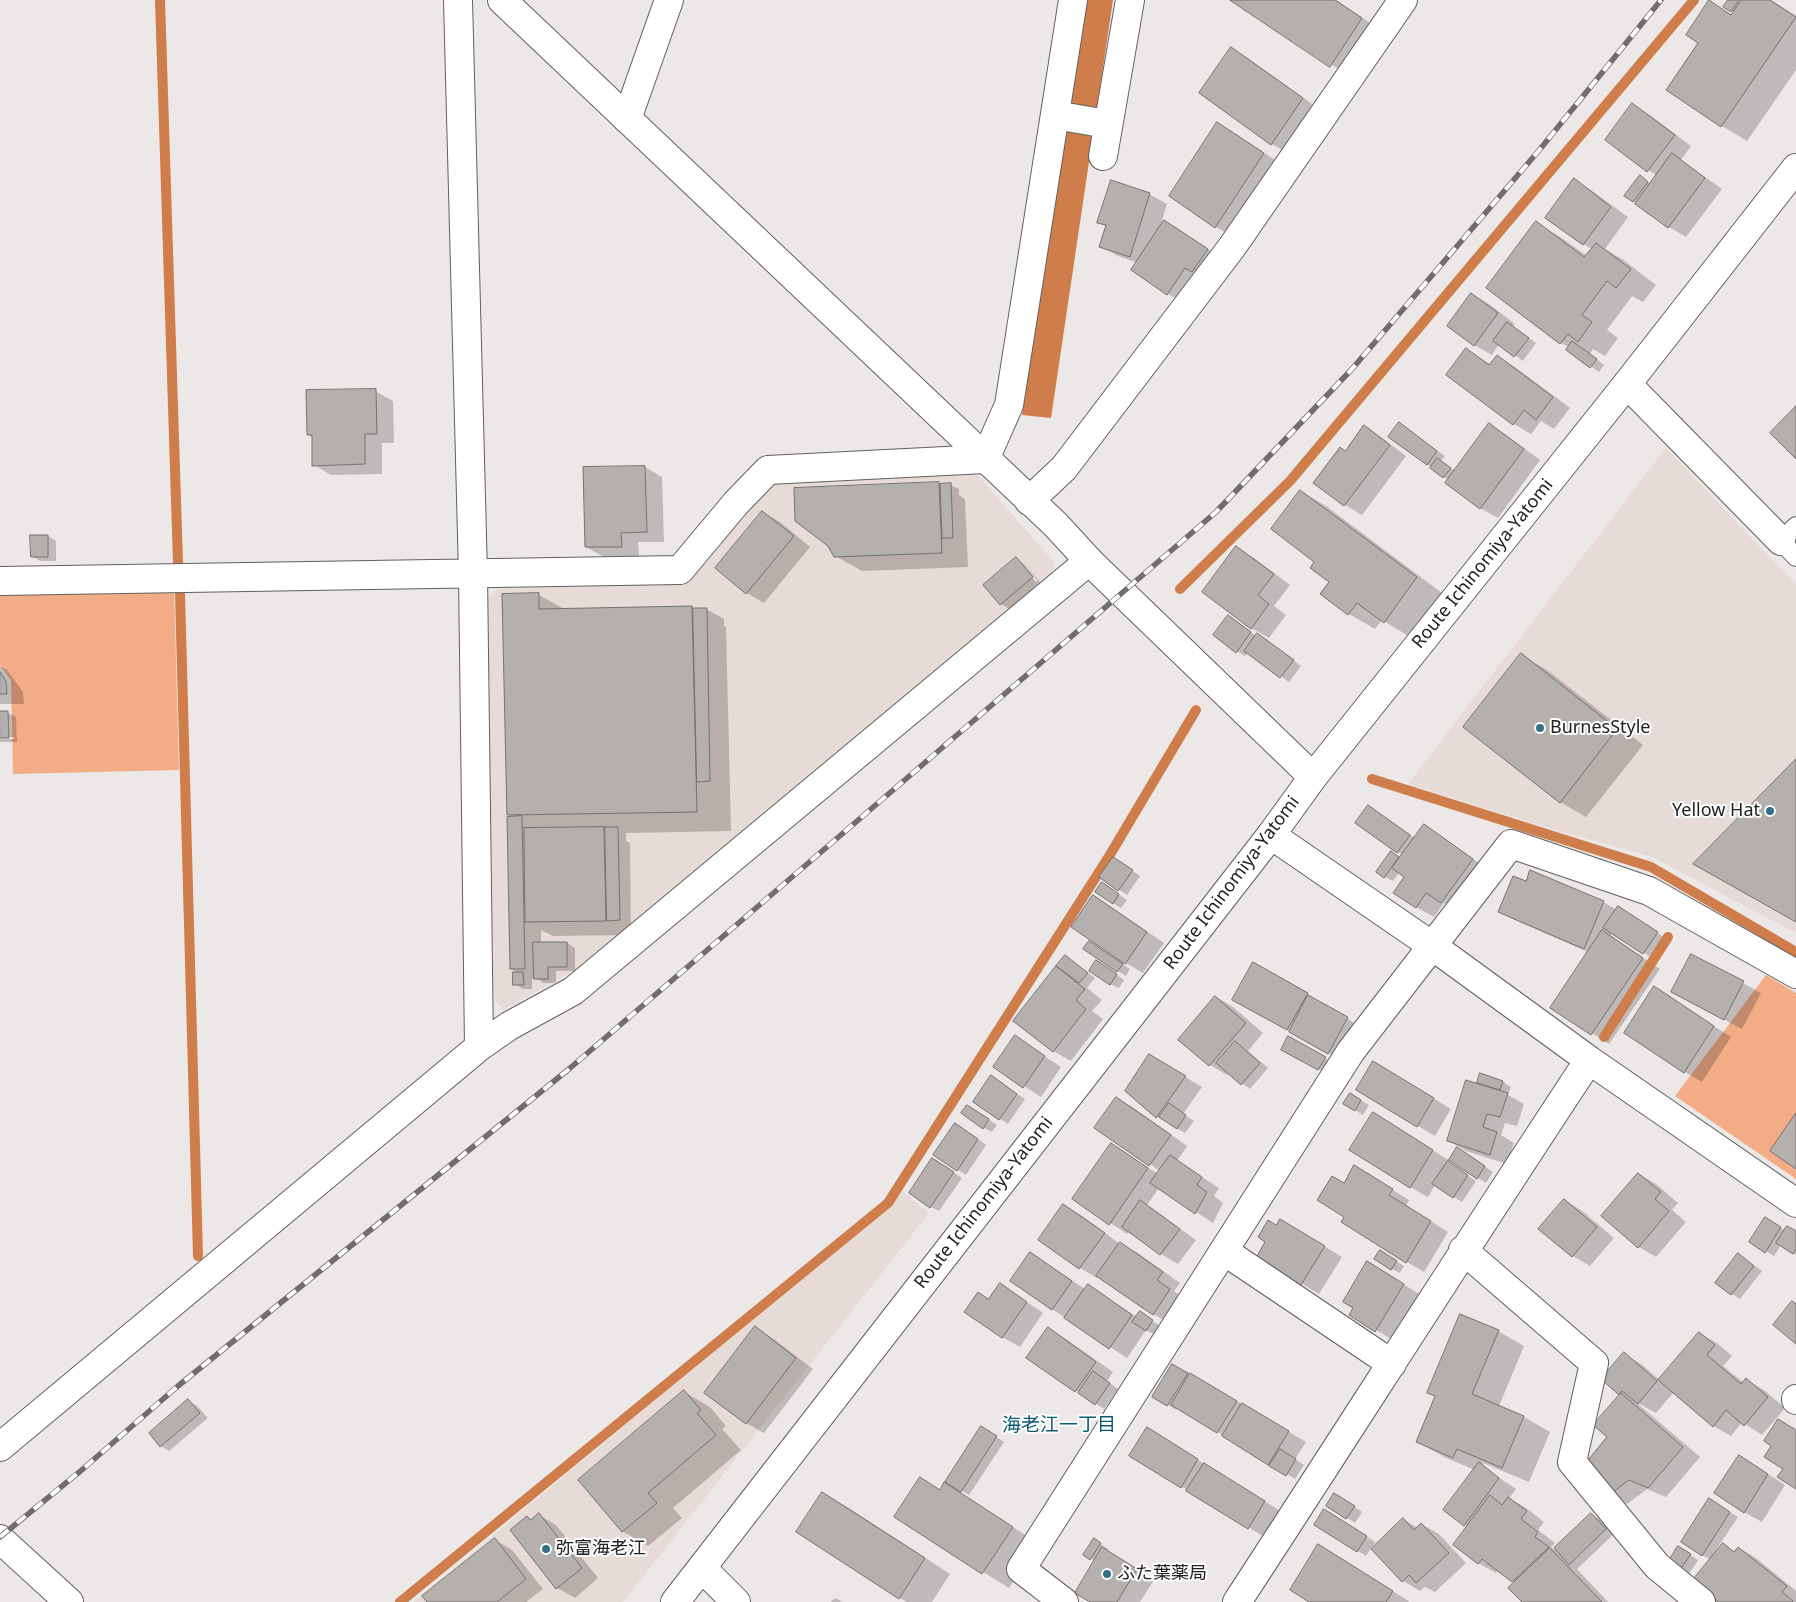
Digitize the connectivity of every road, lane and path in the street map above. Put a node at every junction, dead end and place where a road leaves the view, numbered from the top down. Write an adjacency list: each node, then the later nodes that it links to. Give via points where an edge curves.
1 (458, 0): 17 (street)
2 (502, 0): 8 (street)
3 (669, 0): 8 (street)
4 (1073, 0): 7 (street)
5 (1130, 0): 9 (street)
6 (1403, 0): 14 (street, via 1232,247 1064,468)
7 (1060, 116): 9 (street); 13 (street, via 1009,405)
8 (627, 119): 13 (street)
9 (1103, 124): 10 (street)
10 (1103, 156)
11 (1796, 168): 12 (street, Route Ichinomiya-Yatomi)
12 (1627, 384): 15 (street); 19 (street, Route Ichinomiya-Yatomi)
13 (985, 459): 14 (street); 17 (street, via 768,470 680,570)
14 (1029, 501): 16 (street)
15 (1791, 542)
16 (1090, 561): 19 (street); 23 (street, via 573,991 509,1026)
17 (473, 574): 18 (street); 23 (street)
18 (0, 582)
19 (1313, 777): 20 (street, Route Ichinomiya-Yatomi)
20 (1271, 835): 21 (street); 31 (street, Route Ichinomiya-Yatomi)
21 (1431, 946): 22 (street, via 1511,844 1649,891); 24 (street); 27 (street, via 1351,1051)
22 (1796, 974)
23 (479, 1047): 29 (street)
24 (1589, 1060): 25 (street); 26 (street)
25 (1796, 1203)
26 (1463, 1250): 28 (street); 37 (street, via 1594,1363 1572,1462 1657,1566)
27 (1224, 1251): 28 (street); 35 (street, via 1021,1569)
28 (1392, 1364): 36 (street)
29 (0, 1447)
30 (0, 1539): 32 (street)
31 (702, 1568): 33 (street, Route Ichinomiya-Yatomi); 34 (street)
32 (70, 1602)
33 (675, 1602)
34 (736, 1602)
35 (1064, 1602)
36 (1237, 1602)
37 (1701, 1602)

